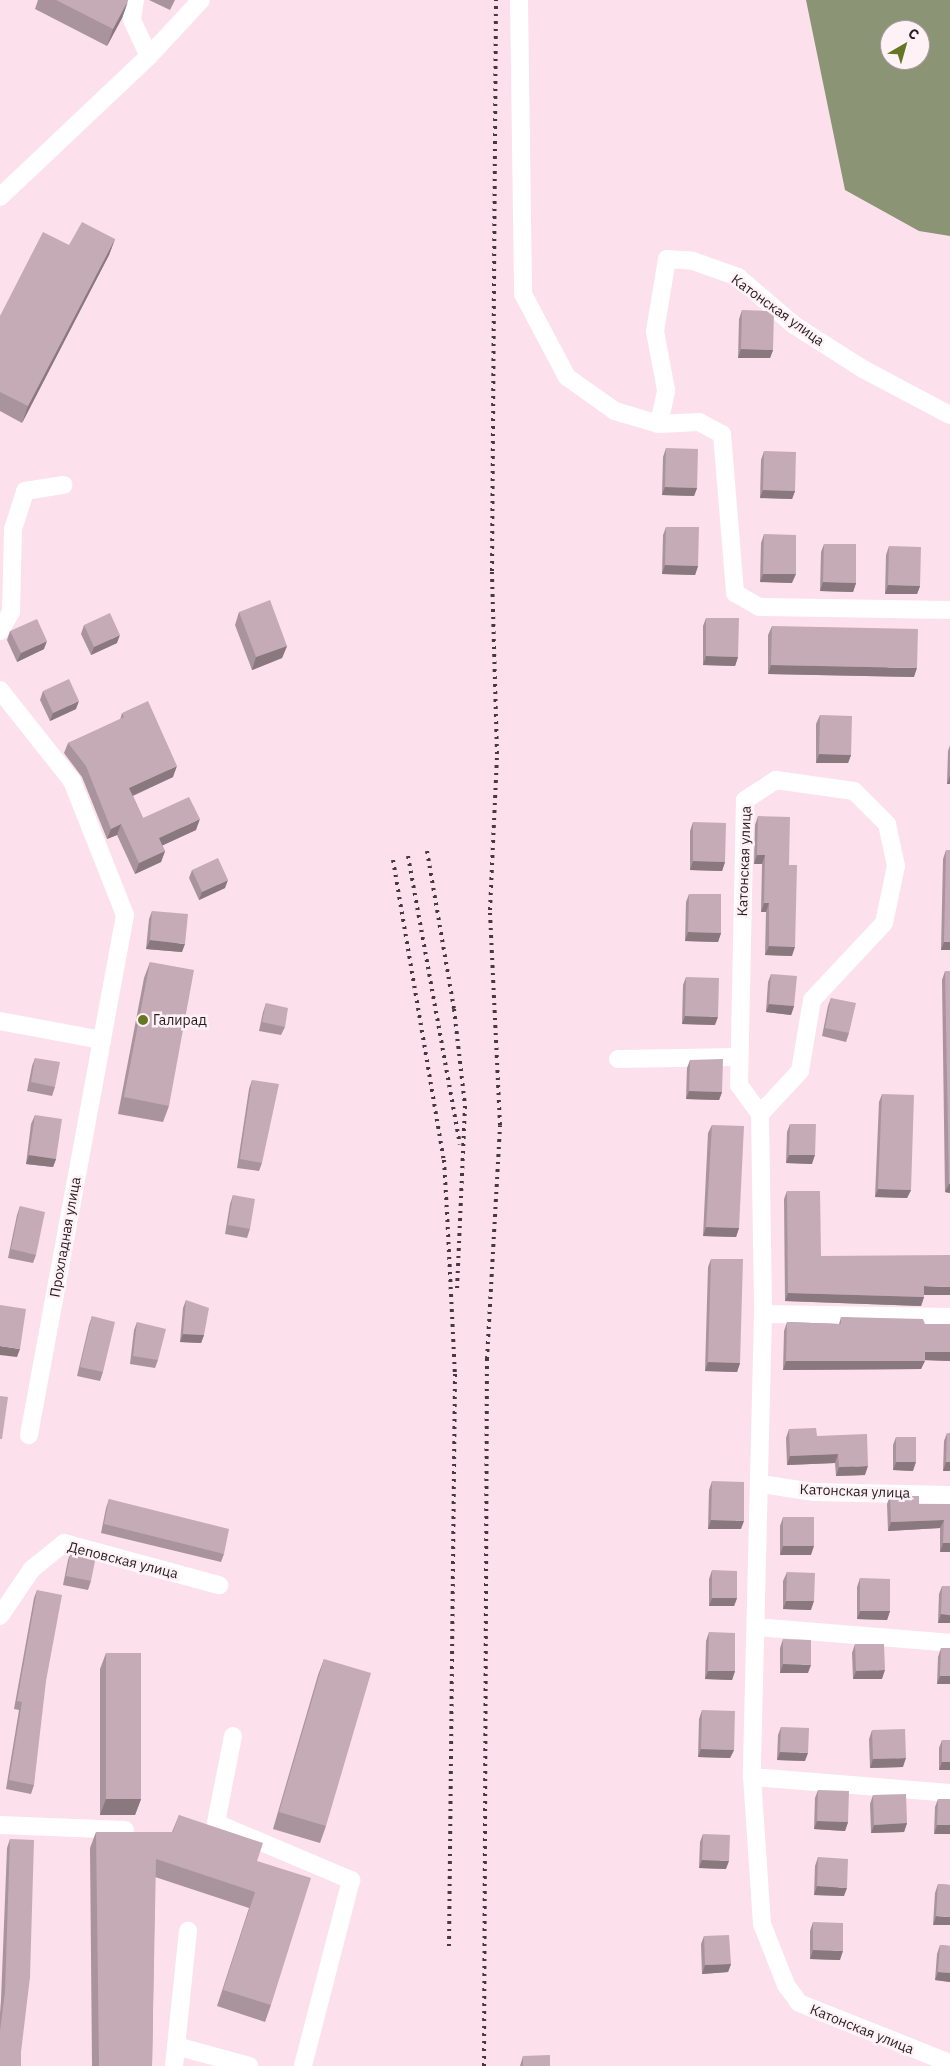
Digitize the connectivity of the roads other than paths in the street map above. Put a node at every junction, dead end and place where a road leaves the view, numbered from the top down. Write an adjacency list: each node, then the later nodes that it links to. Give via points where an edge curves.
1 (135, 0): 4 (street, via 132,20)
2 (201, 0): 4 (street)
3 (519, 0): 7 (street, via 523,294 566,377 615,411)
4 (149, 56): 5 (street)
5 (0, 197)
6 (950, 415): 7 (street, Катонская улица, via 863,370 802,330 738,277 692,260 667,259 655,330 666,390)
7 (659, 424): 9 (street, via 699,422 722,434 735,593 758,607)
8 (64, 485): 10 (street, via 25,492 13,529 11,612)
9 (950, 610)
10 (0, 631)
11 (0, 690): 13 (street, Прохладная улица, via 72,781 125,915)
12 (0, 1021): 13 (street)
13 (102, 1040): 19 (street, Прохладная улица)
14 (739, 1057): 15 (street); 16 (street, Катонская улица, via 739,1085); 16 (street, Катонская улица, via 745,800 776,780 854,791 887,824 896,866 884,922 812,1000 800,1071)
15 (618, 1059)
16 (760, 1114): 17 (street, Катонская улица)
17 (763, 1314): 18 (street); 20 (street, Катонская улица)
18 (950, 1317)
19 (29, 1435)
20 (761, 1484): 21 (street, Катонская улица, via 814,1492); 24 (street, Катонская улица)
21 (950, 1495)
22 (218, 1585): 23 (street, Деповская улица, via 64,1543 32,1569)
23 (0, 1616)
24 (757, 1627): 25 (street); 27 (street, Катонская улица)
25 (950, 1643)
26 (233, 1736): 36 (street, via 216,1824 351,1880)
27 (752, 1777): 28 (street); 33 (street, Катонская улица, via 762,1924 786,1985 799,2003)
28 (950, 1793)
29 (0, 1825): 30 (street)
30 (125, 1830)
31 (188, 1931): 32 (street)
32 (176, 2046): 34 (street); 35 (street)
33 (950, 2063)
34 (174, 2066)
35 (249, 2066)
36 (304, 2066)

